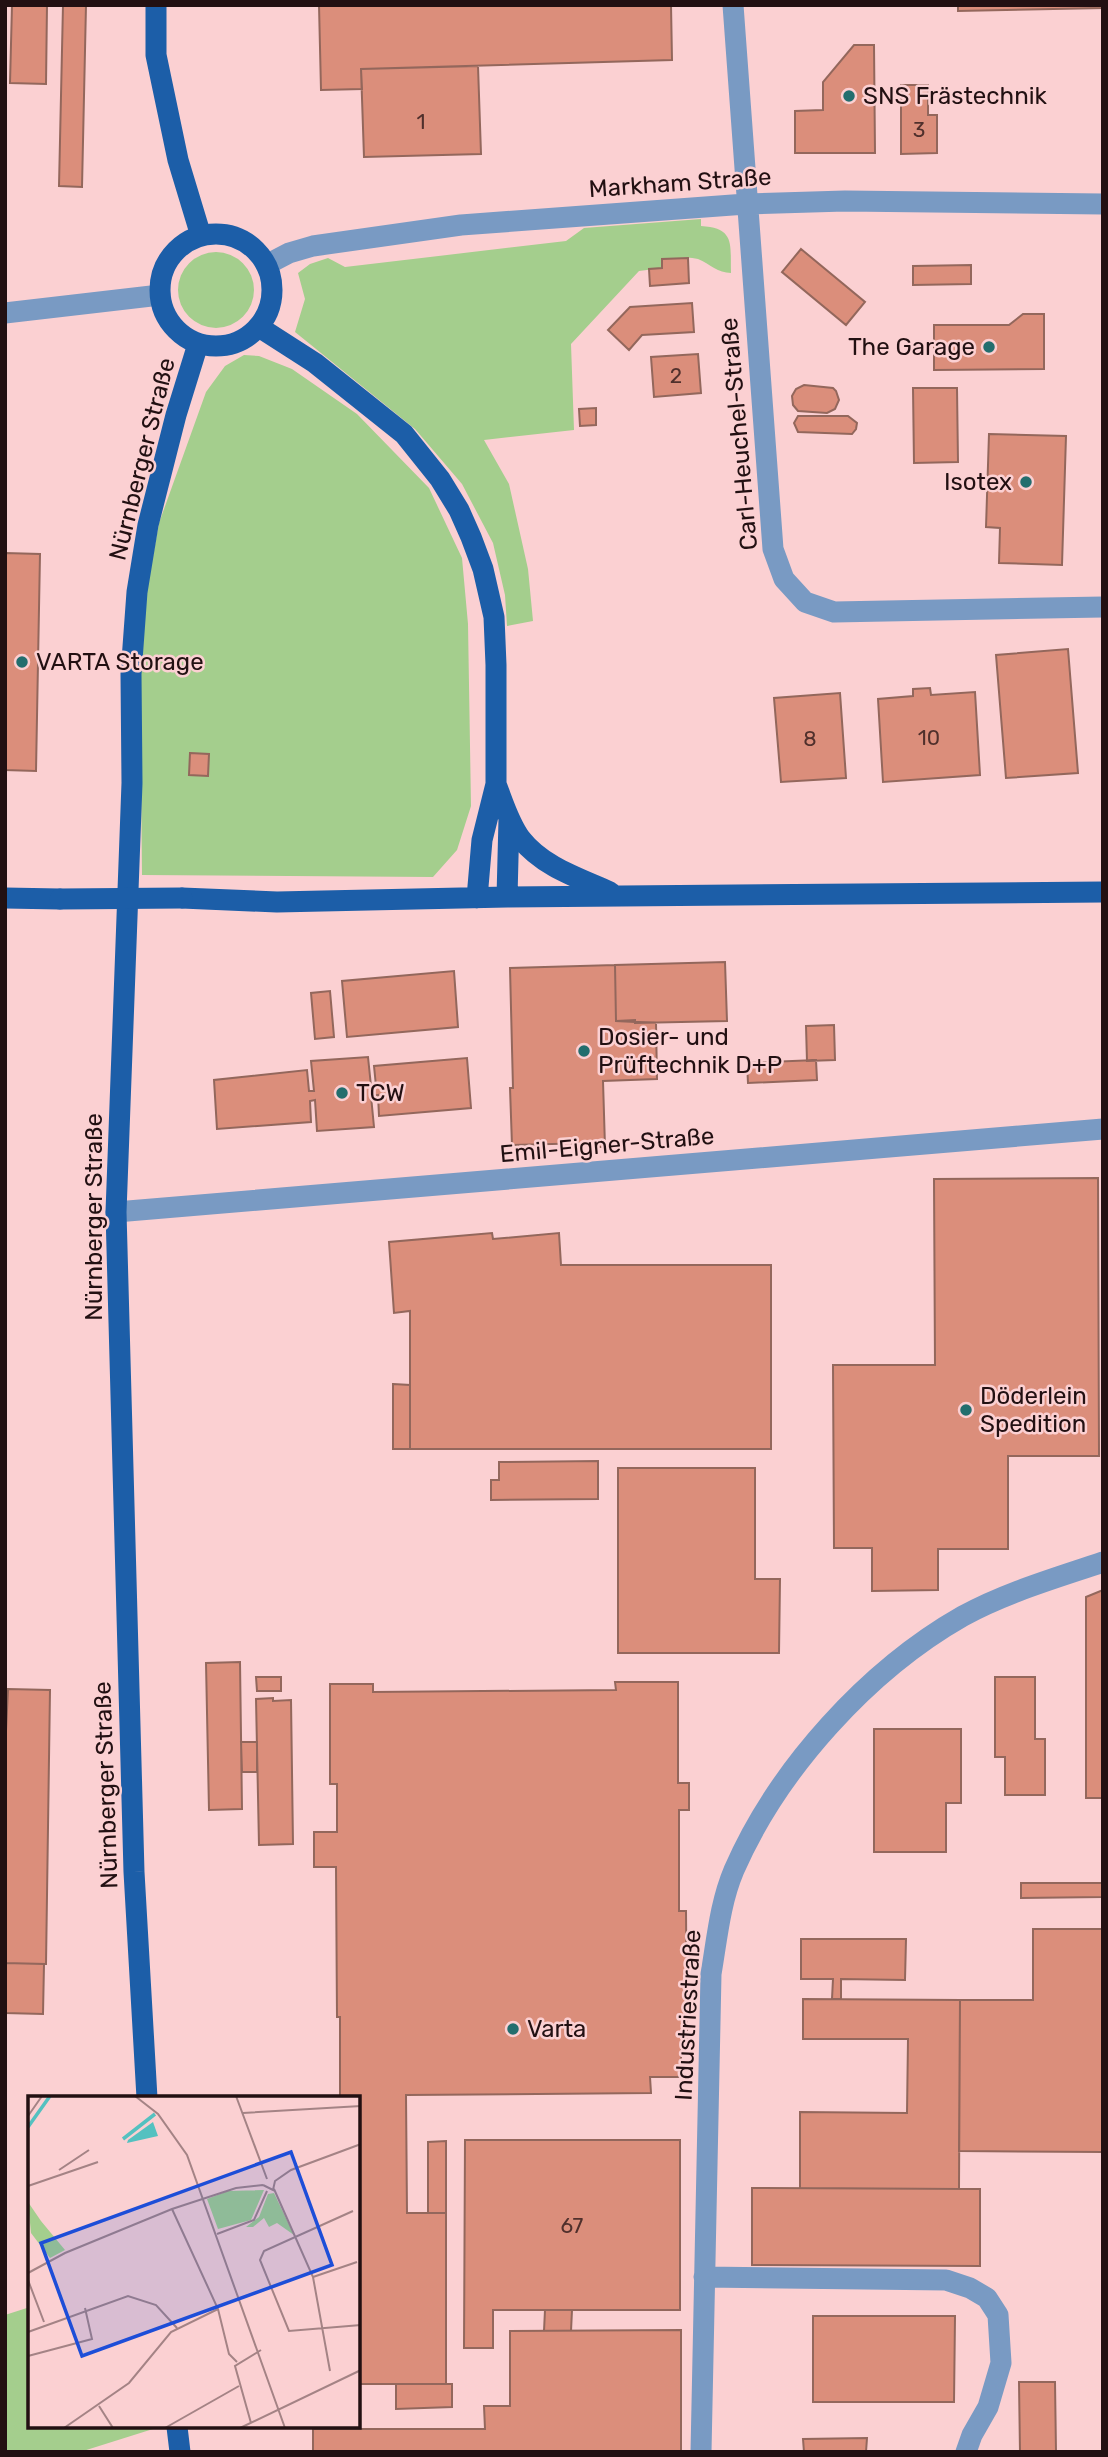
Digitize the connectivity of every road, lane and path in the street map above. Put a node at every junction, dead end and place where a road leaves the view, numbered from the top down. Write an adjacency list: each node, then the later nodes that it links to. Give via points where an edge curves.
1 (156, 5): 5 (main road, via 156,55 178,160)
2 (733, 5): 3 (street, Carl-Heuchel-Straße)
3 (747, 204): 4 (street, Markham Straße); 6 (street, Markham Straße, via 461,225 313,246); 11 (street, Carl-Heuchel-Straße, via 773,549 784,579 805,602 834,612)
4 (1103, 204)
5 (201, 236): 6 (main road, via 239,238); 7 (main road, via 170,258)
6 (267, 264): 9 (main road, via 272,297)
7 (160, 295): 8 (street); 10 (main road, via 172,325)
8 (5, 313)
9 (259, 327): 10 (main road, via 231,344); 12 (main road, via 315,363 404,434 459,510 483,569 494,617)
10 (198, 344): 20 (main road, Nürnberger Straße, via 148,525 137,592)
11 (1103, 607)
12 (496, 784): 13 (main road); 18 (main road, via 482,840)
13 (509, 816): 15 (main road, via 537,857); 16 (main road)
14 (1103, 892): 15 (main road)
15 (619, 896): 16 (main road)
16 (507, 897): 18 (main road)
17 (5, 898): 18 (main road, bridge, via 277,902)
18 (477, 898)
19 (1103, 1129): 20 (street, Emil-Eigner-Straße)
20 (116, 1212): 22 (main road, Nürnberger Straße, via 134,1858)
21 (1103, 1562): 23 (street, Industriestraße, via 964,1616 898,1658 843,1710 795,1766 756,1828 721,1908 711,1974)
22 (147, 2096)
23 (704, 2277): 26 (street, Industriestraße); 27 (street, via 946,2280 987,2298 998,2315 1001,2363 988,2407)
24 (177, 2429): 25 (main road)
25 (180, 2452)
26 (701, 2452)
27 (966, 2452)

